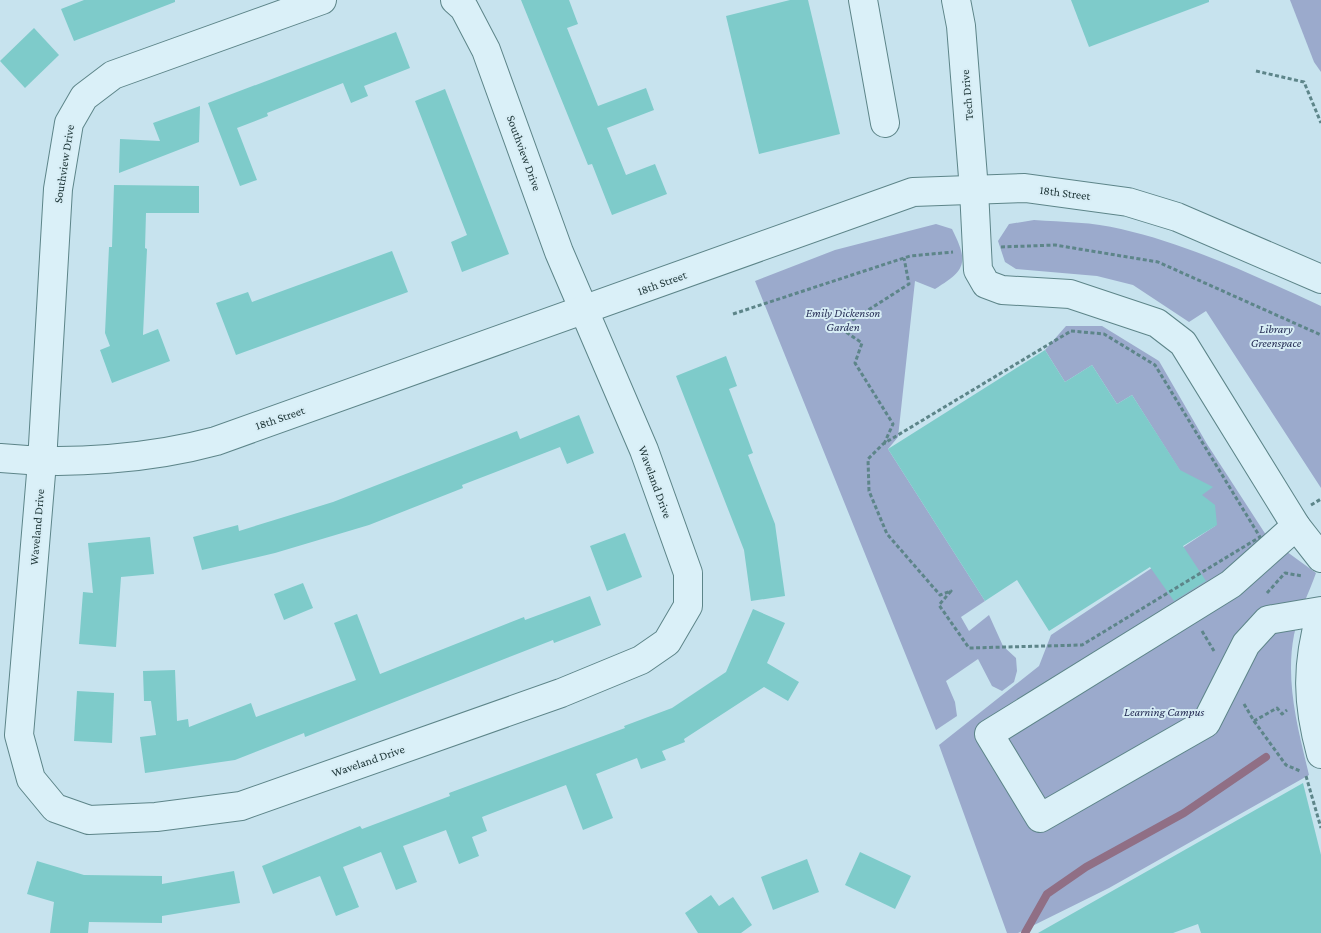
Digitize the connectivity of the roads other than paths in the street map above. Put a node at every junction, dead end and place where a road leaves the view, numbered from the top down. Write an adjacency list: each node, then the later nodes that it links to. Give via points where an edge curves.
1 (322, 0): 10 (street, Southview Drive, via 113,75 84,97 69,123 58,189)
2 (455, 0): 8 (street, Southview Drive, via 464,8 486,50 559,252)
3 (863, 0): 5 (street)
4 (956, 0): 6 (street, Tech Drive, via 960,14)
5 (885, 123)
6 (974, 190): 7 (street, 18th Street, via 1025,188 1128,202 1177,217); 8 (street, 18th Street, via 914,192); 11 (street, Tech Drive, via 978,270 986,284 1002,290 1070,294 1157,324 1183,343)
7 (1321, 279)
8 (584, 311): 10 (street, 18th Street, via 176,452); 10 (street, Waveland Drive, via 644,450 688,574 688,606 667,642 641,660 561,693 241,806 88,820 55,808 31,779 18,735)
9 (0, 458): 10 (street, 18th Street)
10 (42, 462)
11 (1296, 526): 12 (street, Tech Drive); 13 (street, via 1231,584 989,734 1040,818 1206,723 1246,644 1268,620)
12 (1321, 558)
13 (1321, 612): 14 (street, via 1312,643 1309,674 1313,724)
14 (1321, 754)

